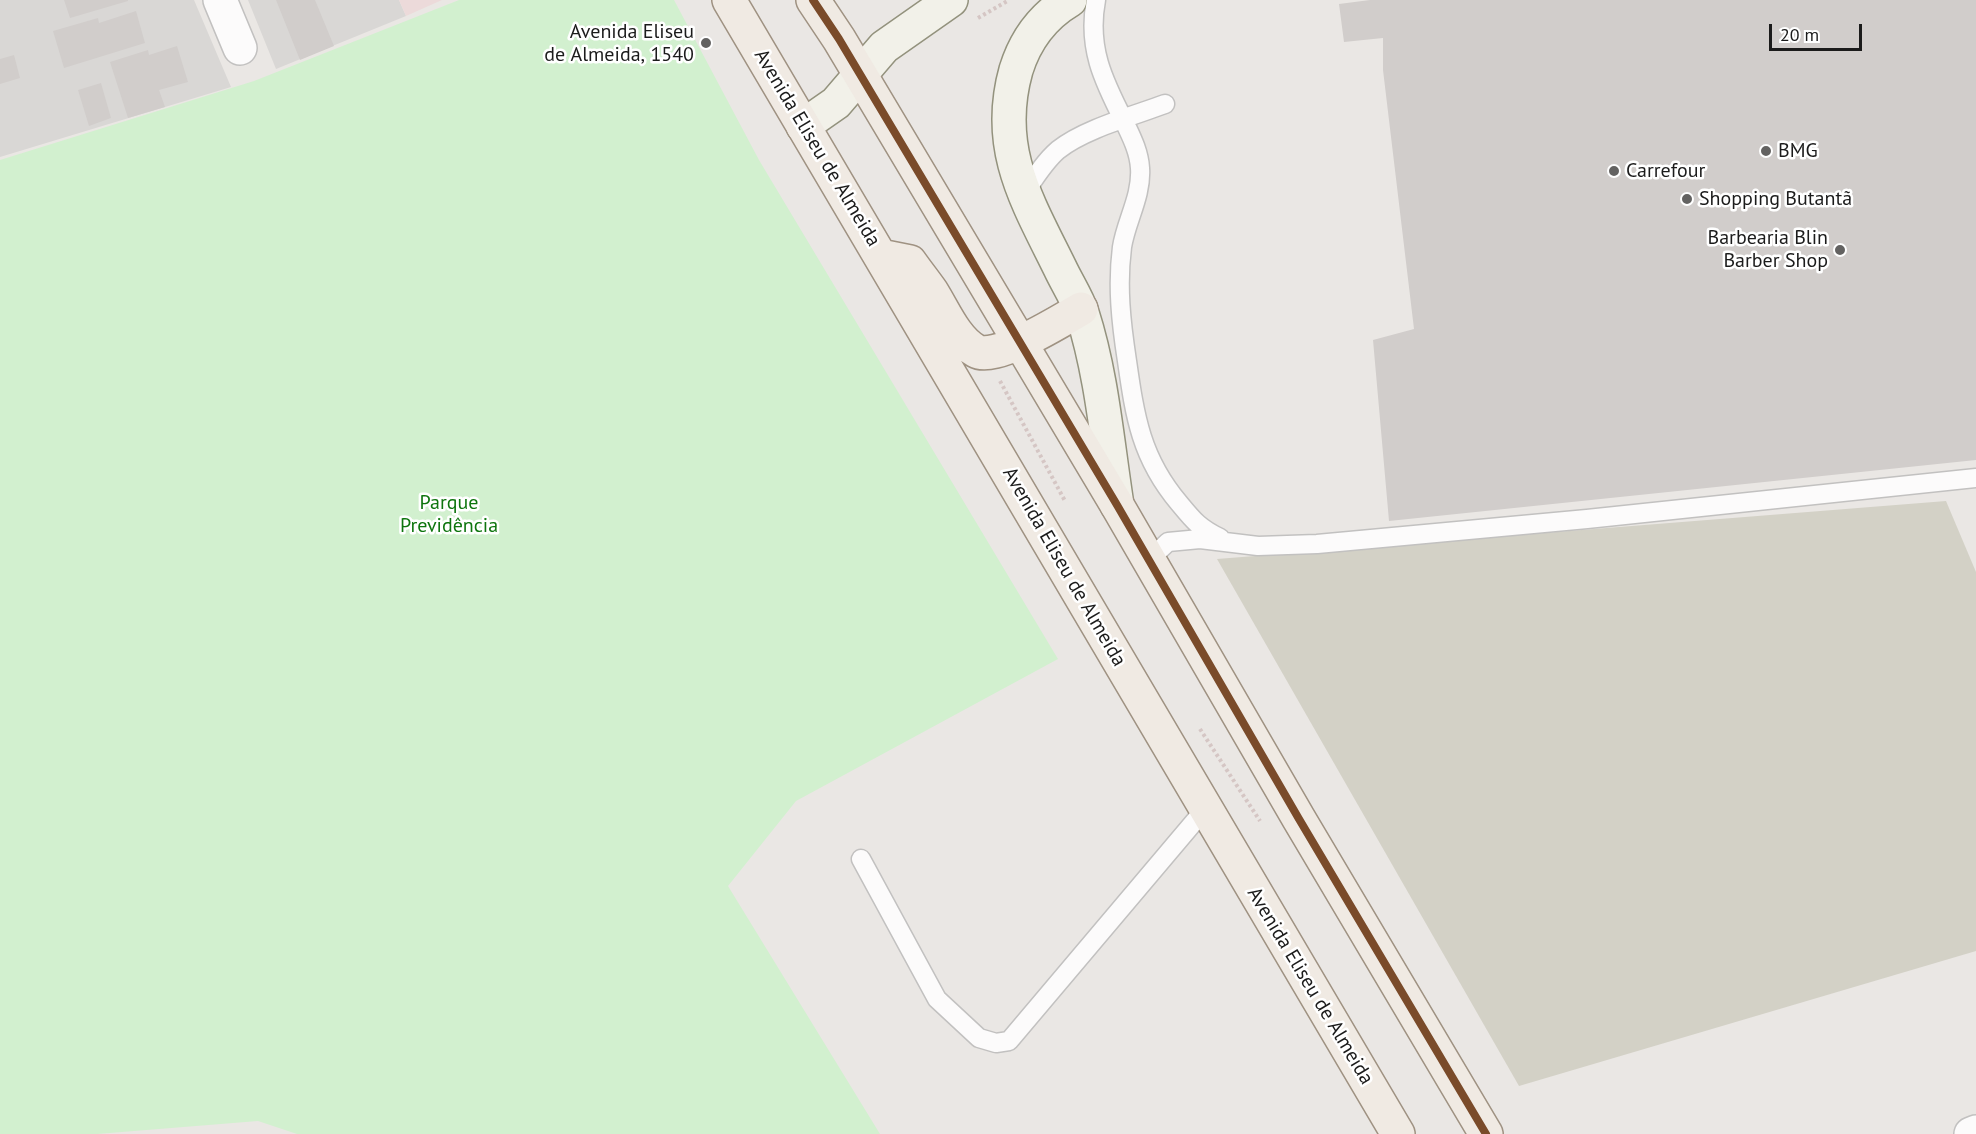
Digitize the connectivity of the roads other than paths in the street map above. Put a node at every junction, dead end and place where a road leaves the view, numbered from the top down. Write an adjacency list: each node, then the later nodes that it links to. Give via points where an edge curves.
1 (220, 0): 7 (street)
2 (729, 0): 11 (main road, Avenida Eliseu de Almeida)
3 (813, 0): 8 (main road)
4 (951, 0): 8 (main road, via 884,47)
5 (1070, 0): 12 (main road, via 1037,28 1022,50 1013,82 1008,122 1013,164)
6 (1096, 0): 10 (lane, via 1093,37 1097,61)
7 (240, 48)
8 (860, 77): 11 (main road, via 836,103); 15 (main road)
9 (1165, 104): 10 (lane)
10 (1123, 120): 12 (lane, via 1087,133 1058,150); 18 (lane, via 1136,146 1140,168 1138,193 1123,244 1119,284 1140,435 1153,467 1170,493 1202,530)
11 (803, 126): 13 (main road, Avenida Eliseu de Almeida)
12 (1024, 194): 14 (main road)
13 (880, 256): 15 (main road, via 910,262 963,340 977,352); 20 (main road, Avenida Eliseu de Almeida)
14 (1081, 309): 15 (main road); 17 (main road, via 1093,347)
15 (1020, 343): 17 (main road)
16 (1976, 478): 18 (lane, via 1317,544)
17 (1117, 505): 19 (main road)
18 (1232, 544): 19 (lane, via 1200,539 1168,542)
19 (1149, 560): 24 (main road)
20 (1205, 809): 21 (lane, via 1009,1041 996,1043 979,1038 937,999); 23 (main road, Avenida Eliseu de Almeida)
21 (861, 859)
22 (1976, 1132): 25 (street)
23 (1398, 1134)
24 (1486, 1134)
25 (1971, 1134)

